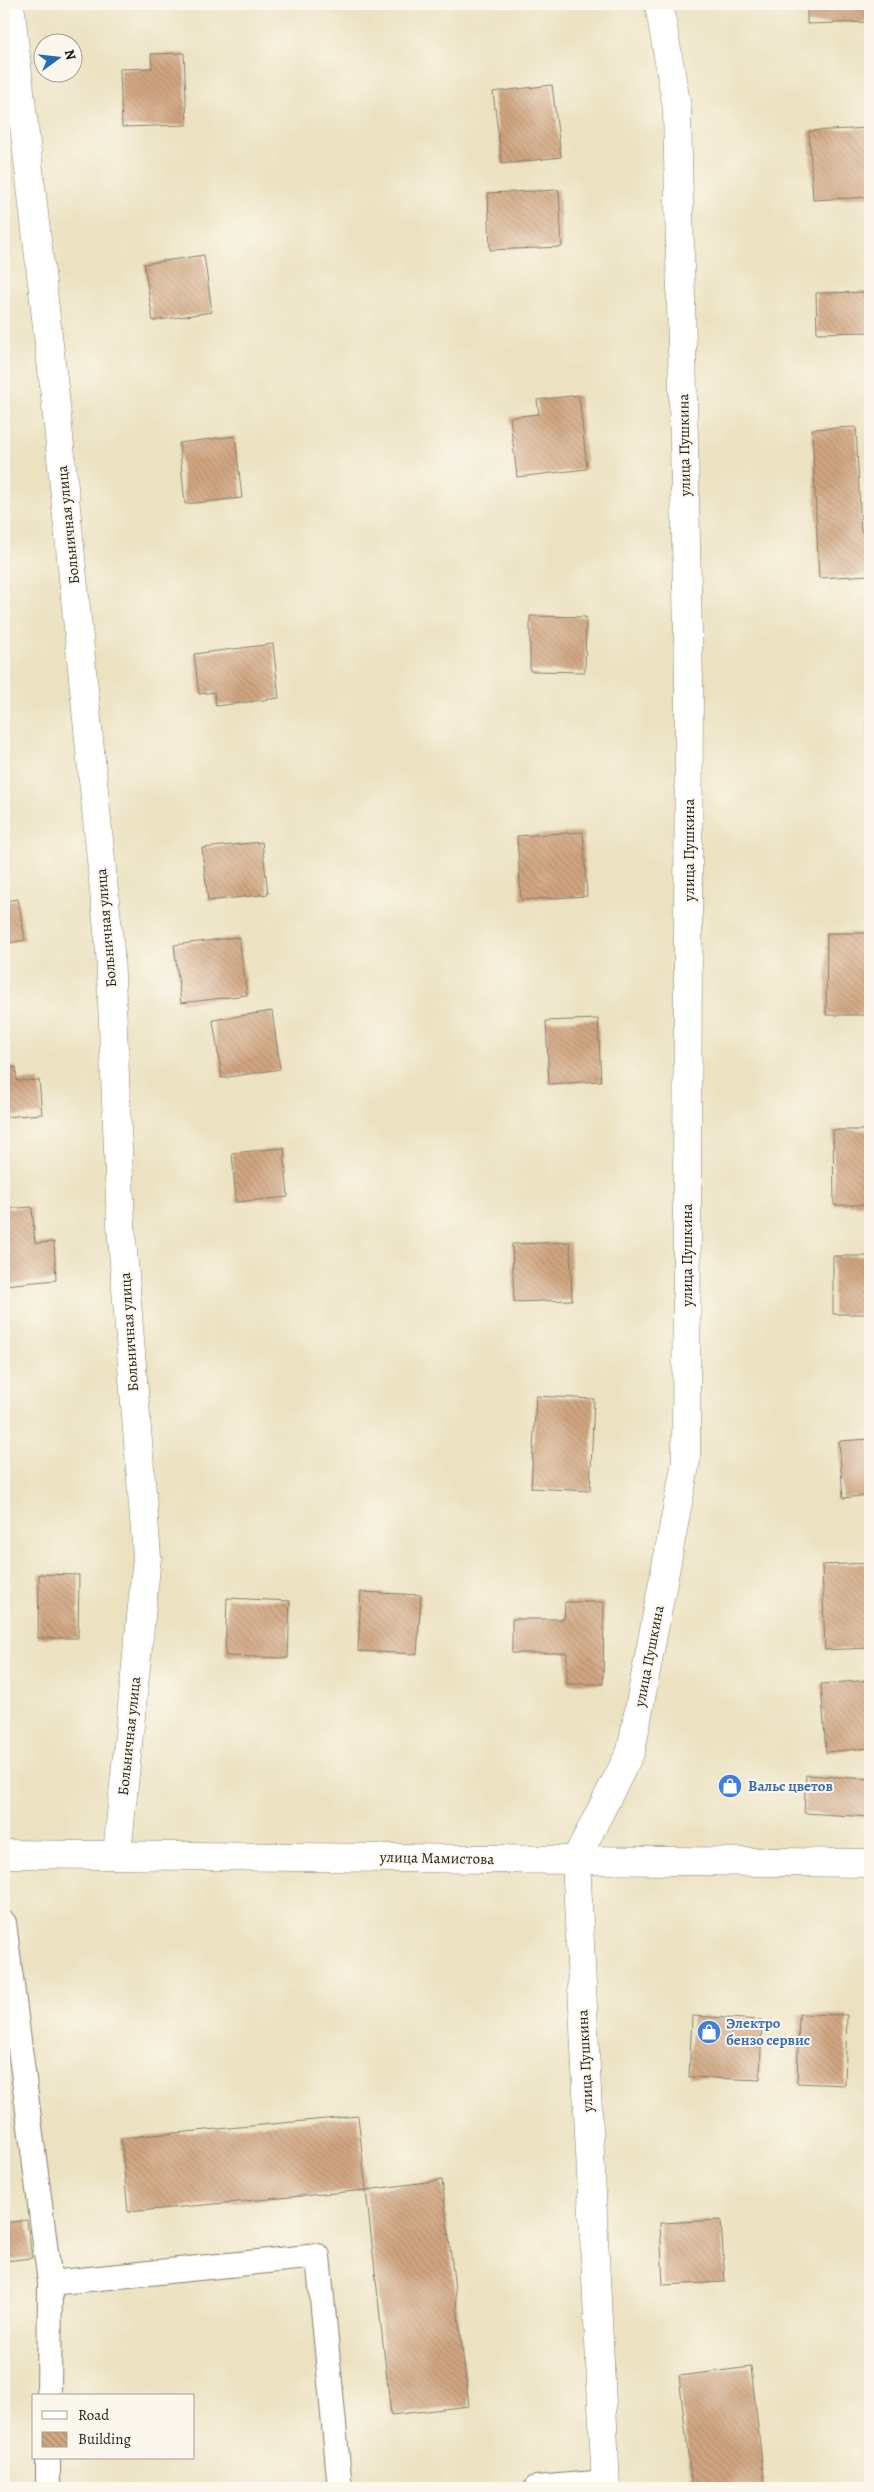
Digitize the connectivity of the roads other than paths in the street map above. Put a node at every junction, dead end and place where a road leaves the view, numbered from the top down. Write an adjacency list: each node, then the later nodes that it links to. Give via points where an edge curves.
1 (10, 4): 4 (street, Больничная улица, via 55,396 110,951 121,1225 147,1557)
2 (658, 4): 5 (street, улица Пушкина, via 678,108 690,684 686,1461 631,1751)
3 (4, 1854): 4 (street, улица Мамистова)
4 (117, 1854): 5 (street, улица Мамистова)
5 (576, 1859): 6 (street, улица Мамистова); 11 (street, улица Пушкина)
6 (870, 1862)
7 (4, 1922): 8 (lane)
8 (50, 2283): 9 (lane); 13 (lane, via 318,2256)
9 (49, 2394)
10 (48, 2460): 12 (lane)
11 (606, 2485): 14 (lane)
12 (48, 2488)
13 (340, 2488)
14 (536, 2488)

